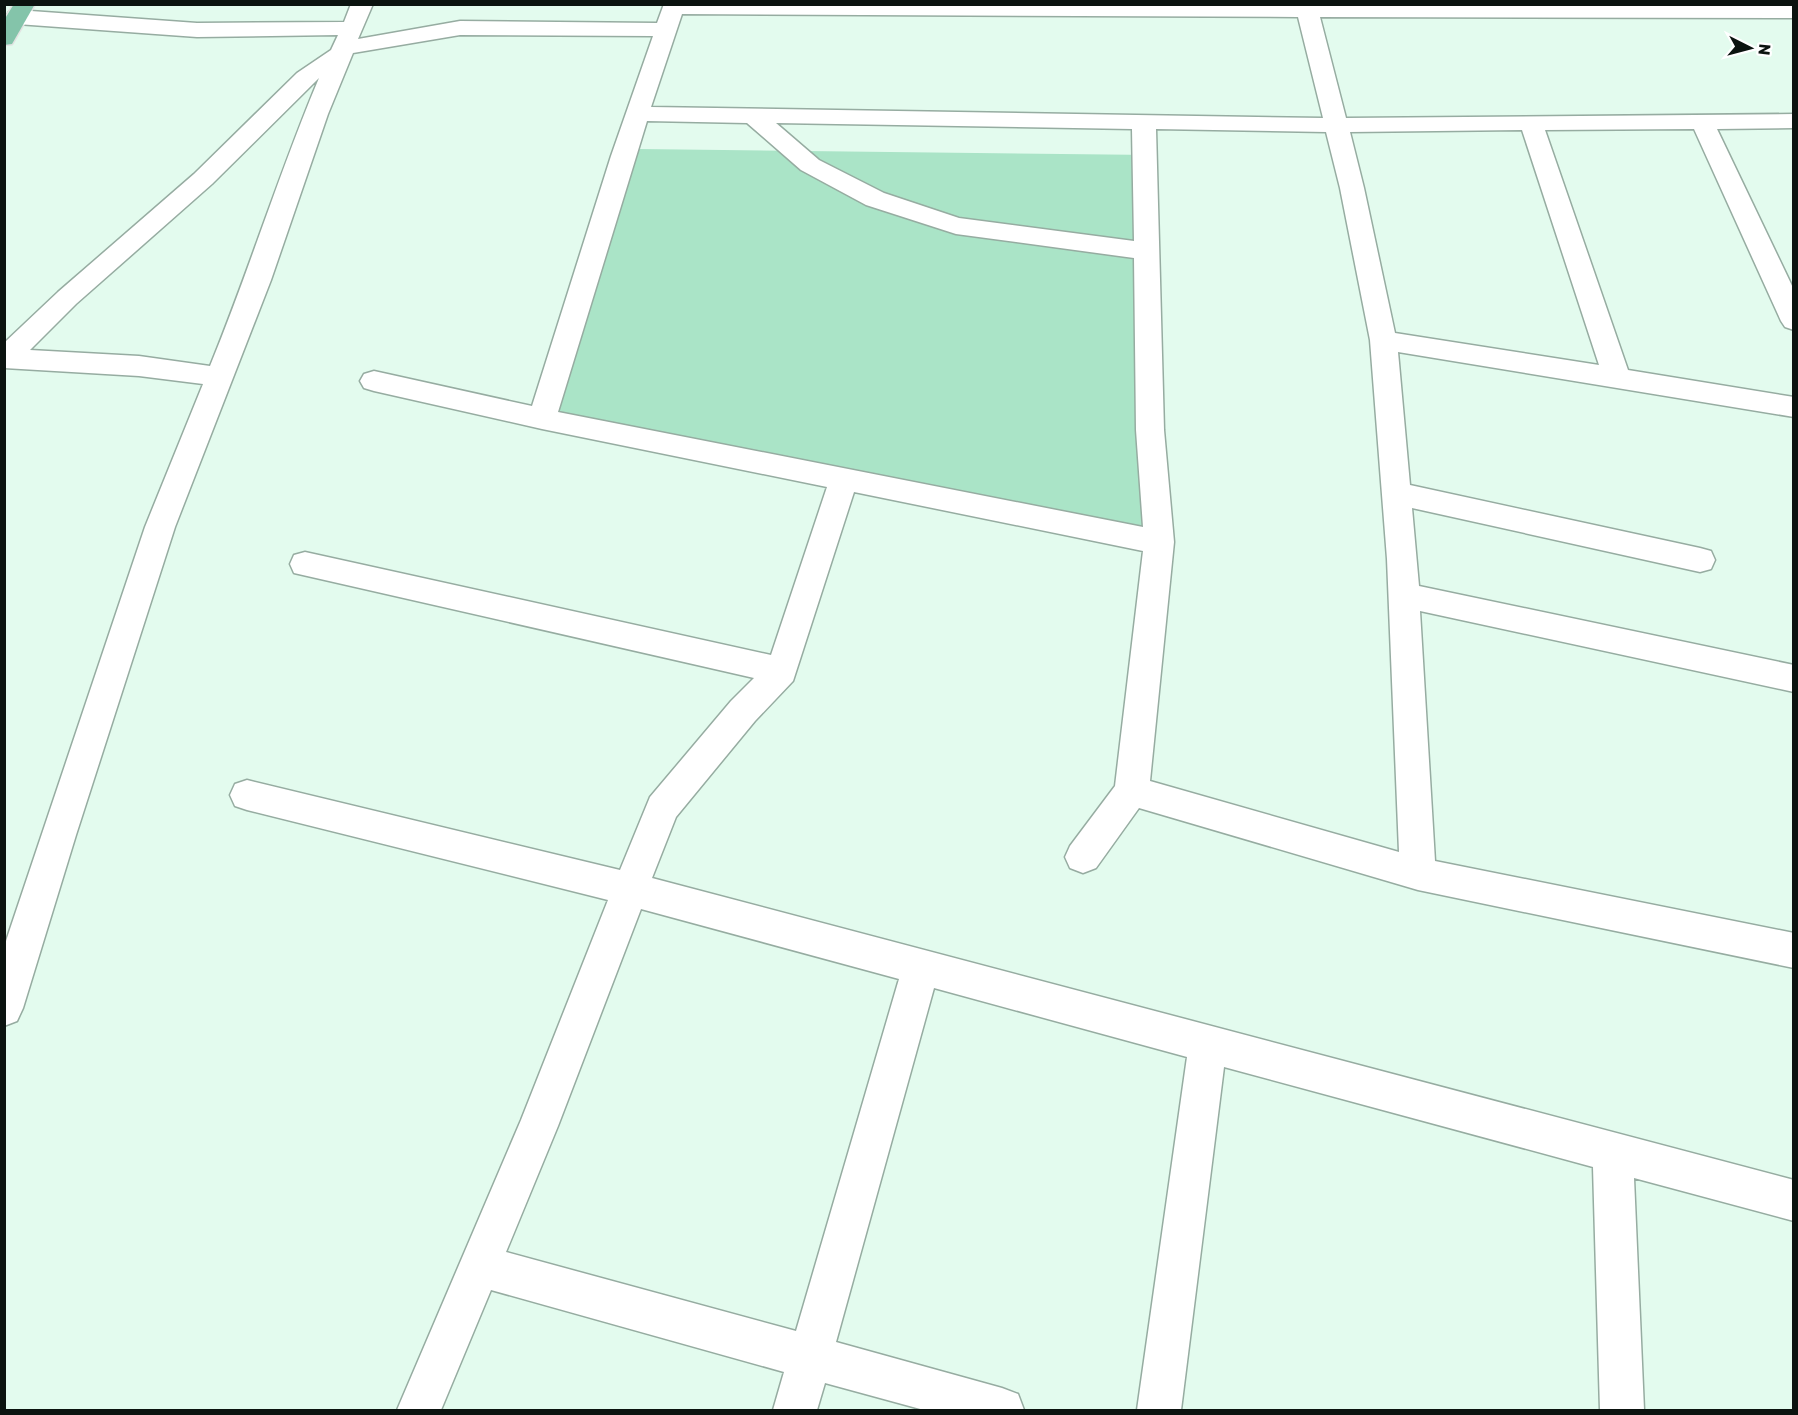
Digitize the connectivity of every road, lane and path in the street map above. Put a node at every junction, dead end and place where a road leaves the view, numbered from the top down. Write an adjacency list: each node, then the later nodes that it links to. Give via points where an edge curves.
1 (100, 4): 6 (street)
2 (1307, 7): 4 (street); 5 (street); 15 (street)
3 (21, 11): 6 (street); 8 (main road)
4 (1794, 12)
5 (672, 14): 7 (street); 9 (street)
6 (82, 21): 7 (street, via 197,30)
7 (350, 34): 19 (street, via 203,179); 20 (street, via 316,114)
8 (4, 39)
9 (637, 114): 10 (street); 24 (street)
10 (753, 116): 12 (street); 16 (street, via 810,165 875,199 956,226)
11 (1794, 121): 13 (street)
12 (1144, 122): 15 (street); 16 (street)
13 (1702, 122): 14 (street); 17 (street)
14 (1531, 123): 15 (street); 21 (street)
15 (1336, 125): 18 (street)
16 (1147, 251): 27 (street, via 1150,430)
17 (1794, 321)
18 (1383, 340): 21 (street); 26 (street)
19 (5, 358): 20 (street, via 140,366)
20 (220, 377): 40 (street, via 160,527)
21 (1617, 378): 23 (street)
22 (374, 381): 24 (street)
23 (1794, 406)
24 (542, 419): 25 (street)
25 (844, 479): 27 (street); 31 (street)
26 (1395, 493): 28 (street); 30 (street)
27 (1159, 542): 33 (street)
28 (1700, 560)
29 (305, 564): 31 (street)
30 (1404, 595): 32 (street); 36 (street)
31 (782, 671): 37 (street, via 662,808)
32 (1794, 679)
33 (1132, 791): 35 (street); 36 (street)
34 (247, 795): 37 (street)
35 (1083, 857)
36 (1418, 874): 38 (street)
37 (630, 889): 39 (street); 44 (street)
38 (1794, 951)
39 (921, 967): 41 (street); 45 (street)
40 (4, 1008)
41 (1208, 1043): 42 (street); 49 (street)
42 (1613, 1152): 43 (street); 50 (street)
43 (1794, 1201)
44 (480, 1266): 45 (street); 46 (street)
45 (810, 1357): 47 (street); 48 (street)
46 (419, 1410)
47 (795, 1410)
48 (1002, 1410)
49 (1159, 1410)
50 (1622, 1410)

